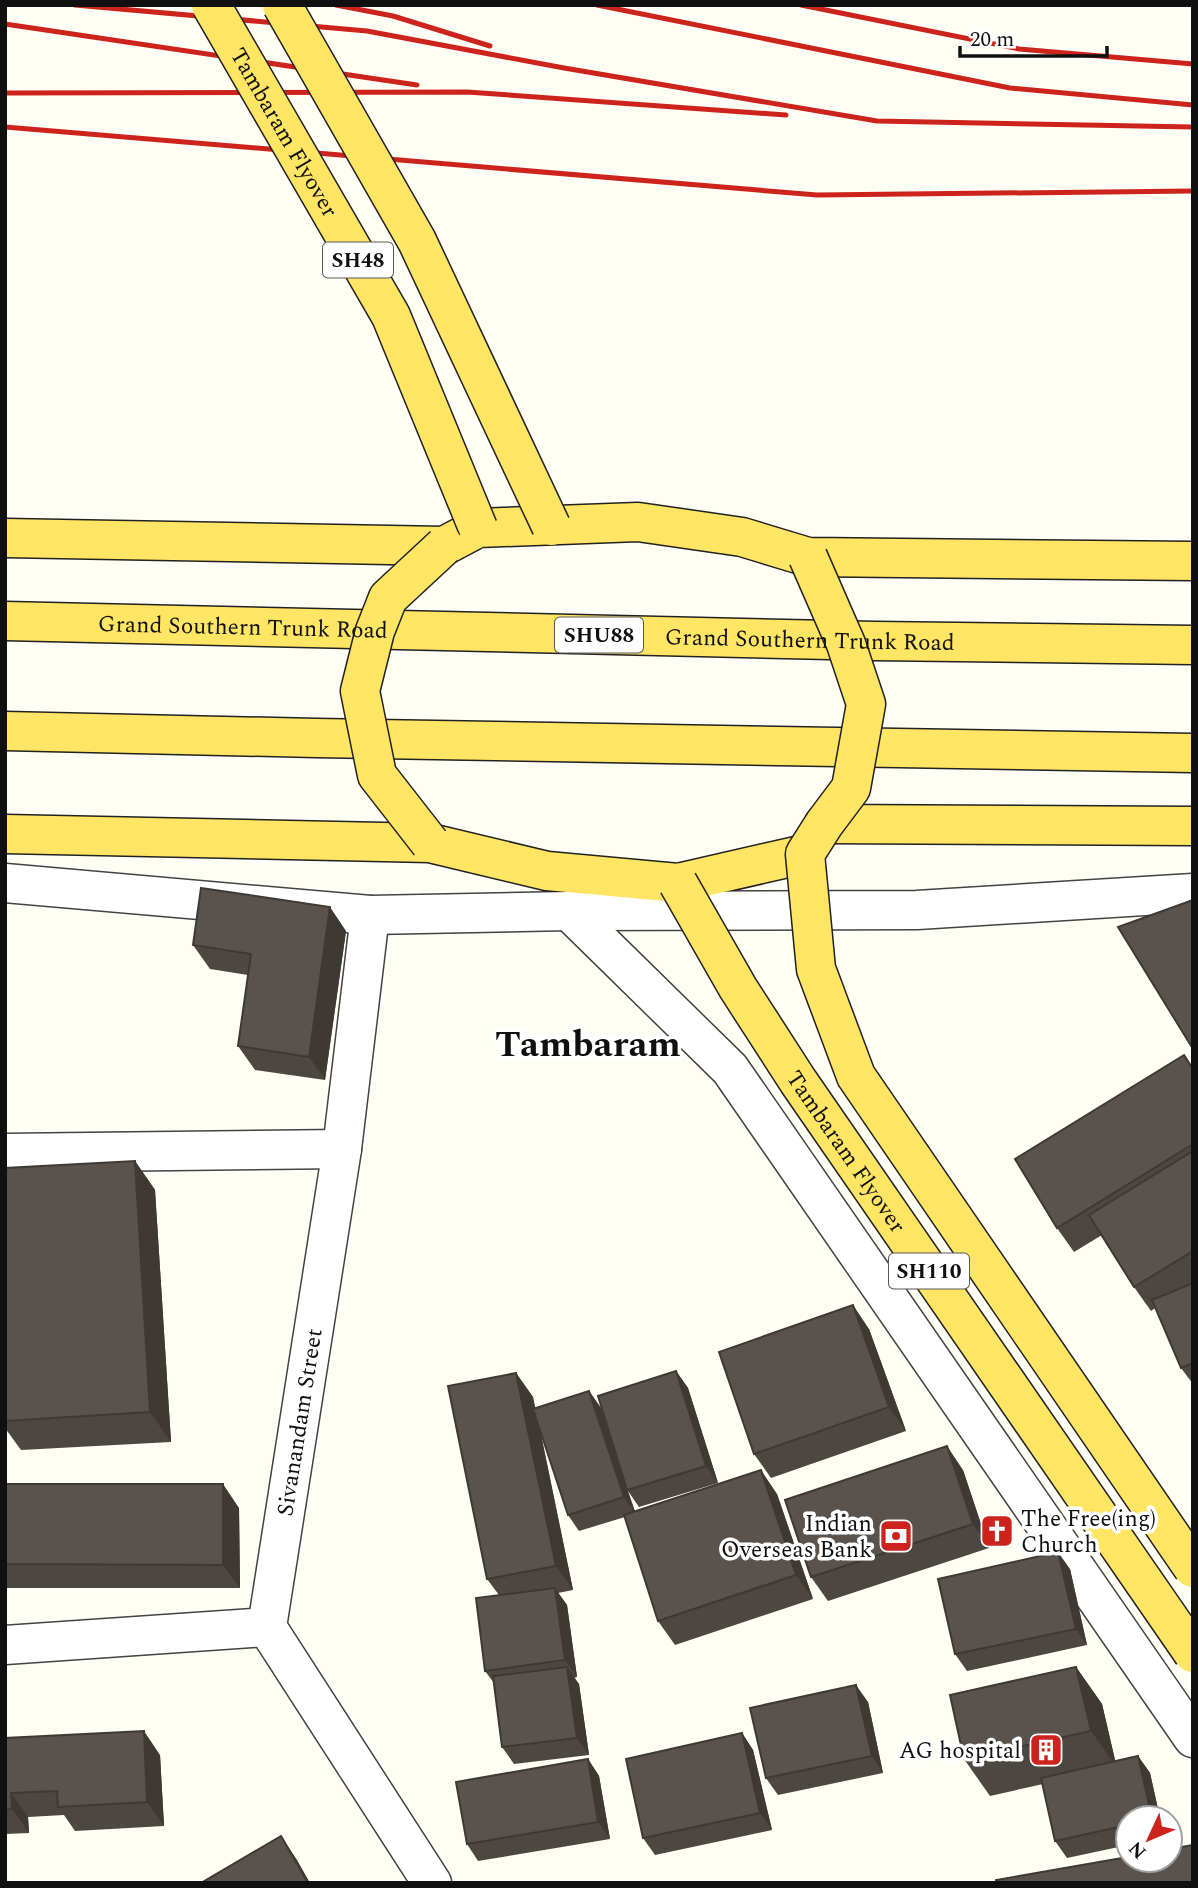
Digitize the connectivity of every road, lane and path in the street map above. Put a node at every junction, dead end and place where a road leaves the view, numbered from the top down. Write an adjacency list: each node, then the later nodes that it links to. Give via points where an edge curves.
1 (211, 5): 4 (main road, Tambaram Flyover / SH48, bridge, via 391,316)
2 (282, 5): 3 (main road, SH48, bridge, via 417,241)
3 (551, 526): 4 (main road); 7 (main road, via 638,522 742,537)
4 (478, 528): 6 (main road)
5 (5, 538): 6 (main road)
6 (444, 546): 16 (main road, bridge, via 388,598 360,691 377,775)
7 (808, 557): 8 (main road); 15 (main road, bridge, via 866,704 851,788)
8 (1193, 561)
9 (5, 621): 10 (main road, Grand Southern Trunk Road / SHU88)
10 (1193, 645)
11 (5, 731): 12 (main road)
12 (1193, 753)
13 (1193, 826): 15 (main road)
14 (5, 834): 16 (main road)
15 (814, 839): 18 (main road); 24 (main road, SH110, bridge, via 816,969 856,1076)
16 (430, 843): 18 (main road, via 547,871)
17 (5, 883): 21 (street)
18 (678, 883): 27 (main road, Tambaram Flyover / SH110, bridge, via 798,1081)
19 (1193, 893): 20 (street, via 917,910)
20 (569, 911): 21 (street); 28 (street, via 730,1069)
21 (370, 915): 22 (street, Sivanandam Street)
22 (342, 1149): 23 (street); 25 (street, Sivanandam Street)
23 (5, 1153)
24 (1193, 1567)
25 (267, 1627): 26 (street); 29 (street)
26 (5, 1645)
27 (1193, 1653)
28 (1193, 1738)
29 (432, 1883)

